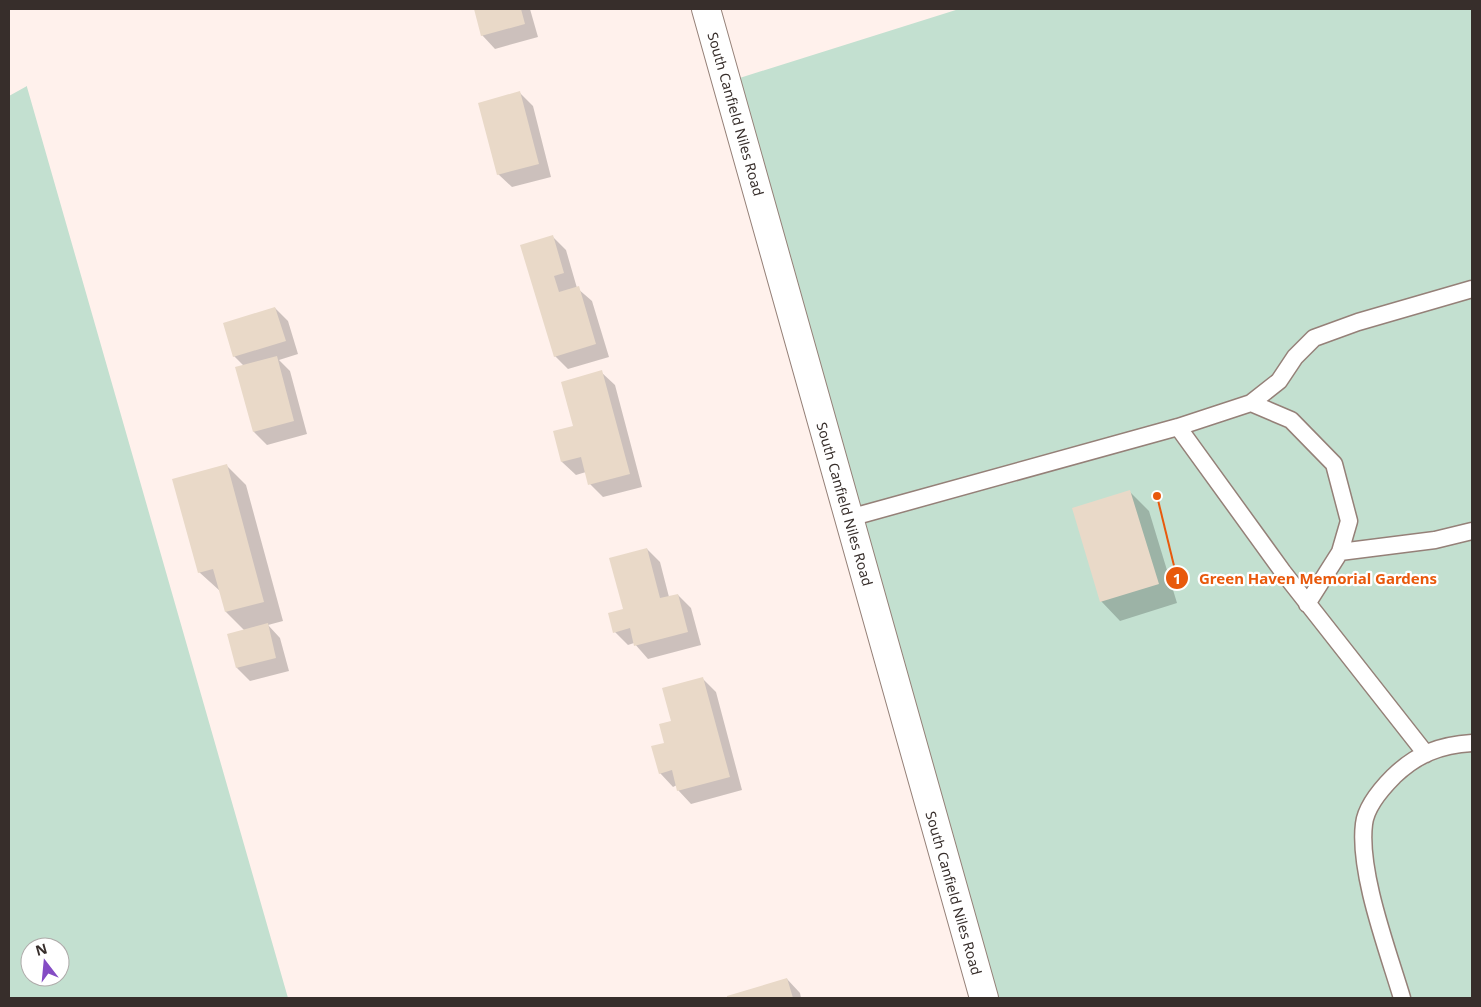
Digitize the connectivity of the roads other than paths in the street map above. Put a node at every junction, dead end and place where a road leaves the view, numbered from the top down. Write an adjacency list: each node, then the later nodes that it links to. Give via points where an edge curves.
1 (706, 9): 5 (main road, South Canfield Niles Road)
2 (1472, 289): 3 (lane, via 1314,338 1295,357 1279,381)
3 (1251, 403): 4 (lane); 7 (lane, via 1291,420 1334,464 1349,521)
4 (1178, 427): 5 (lane); 8 (lane)
5 (849, 518): 11 (main road, South Canfield Niles Road)
6 (1472, 531): 7 (lane, via 1435,540)
7 (1340, 552): 8 (lane)
8 (1308, 604): 10 (lane)
9 (1472, 743): 10 (lane, via 1448,744)
10 (1426, 754): 12 (lane, via 1409,762 1380,791 1364,822 1365,860 1379,924)
11 (984, 998)
12 (1402, 998)

